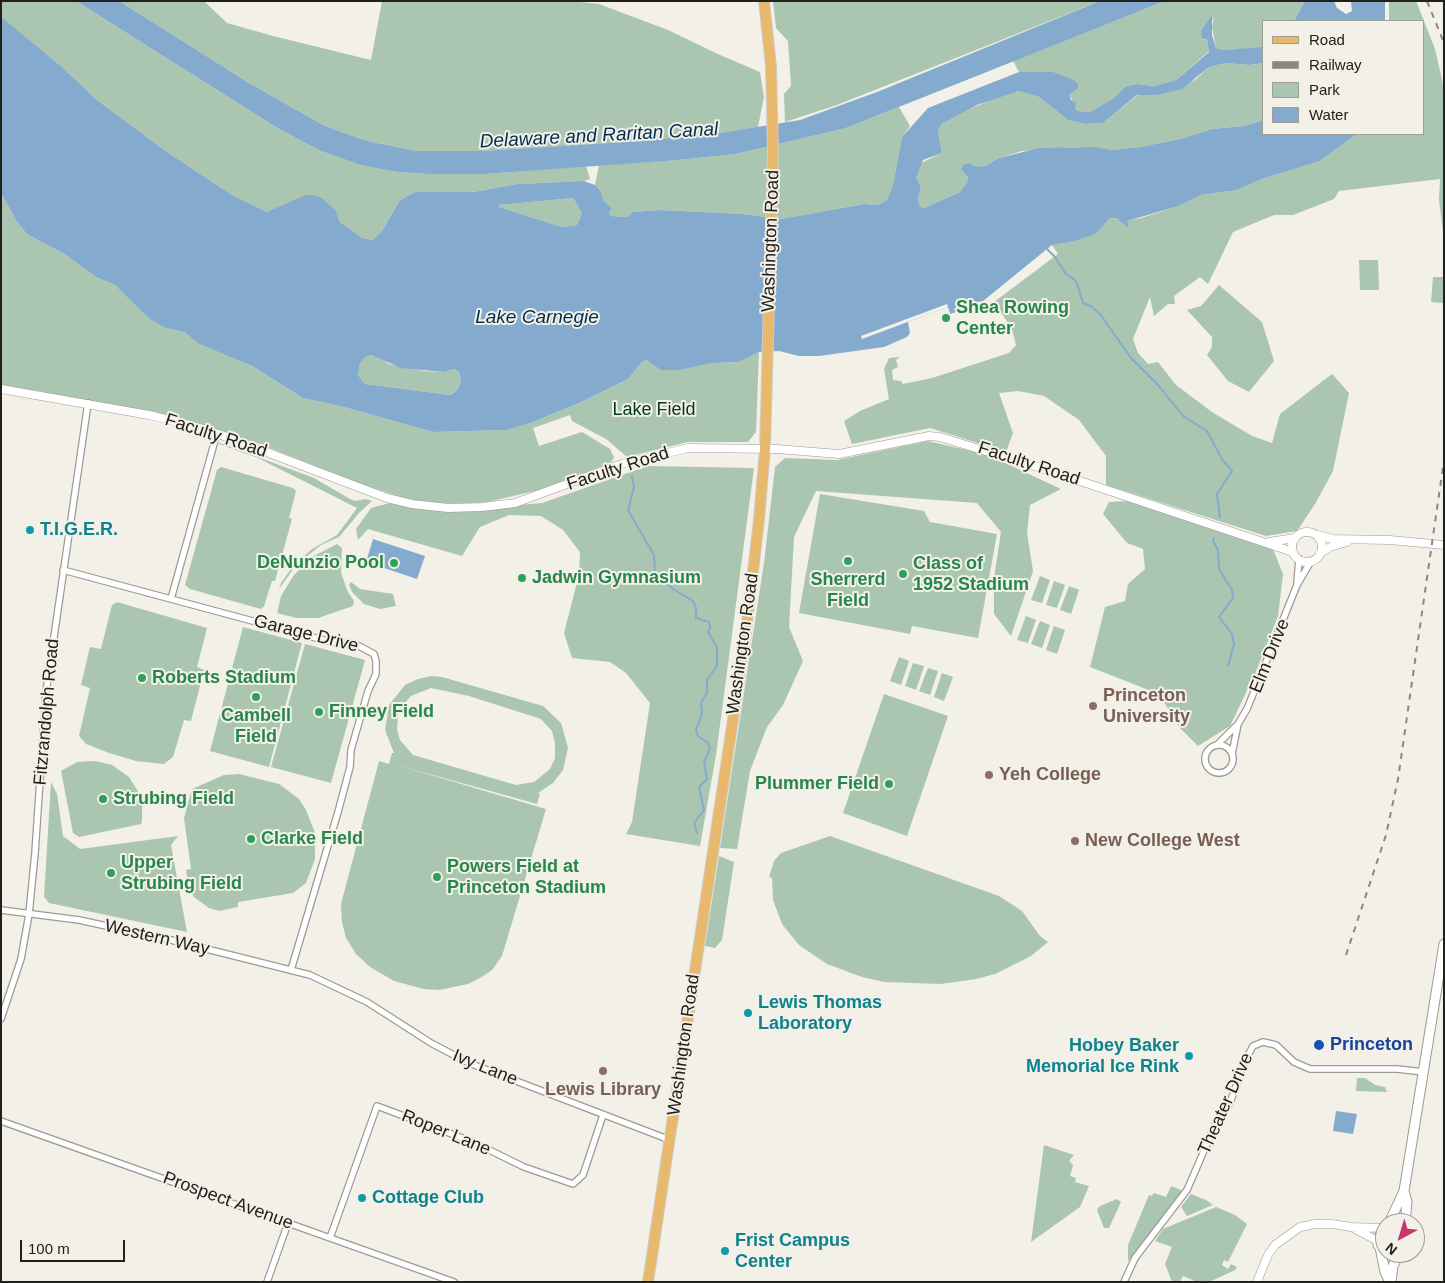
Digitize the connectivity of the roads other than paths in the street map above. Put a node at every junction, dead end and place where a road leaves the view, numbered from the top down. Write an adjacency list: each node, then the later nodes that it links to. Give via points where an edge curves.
1 (764, 1): 5 (main road, Washington Road, via 773,129)
2 (1, 389): 3 (street, Faculty Road)
3 (88, 403): 4 (street, Faculty Road); 15 (street, Fitzrandolph Road)
4 (217, 433): 5 (street, Faculty Road, via 396,501 461,508 520,501 622,464 669,452 704,447); 17 (street)
5 (765, 449): 9 (street, Faculty Road, via 844,454 929,436 951,438); 30 (main road, Washington Road, via 745,640)
6 (1317, 535): 7 (street, via 1305,532); 8 (street); 12 (street, via 1322,544)
7 (1295, 538): 9 (street, Faculty Road); 11 (street)
8 (1356, 540): 10 (street); 12 (street)
9 (1267, 542): 11 (street, Faculty Road)
10 (1444, 546)
11 (1293, 552): 13 (street)
12 (1320, 553): 14 (street)
13 (1299, 560): 14 (street); 16 (street, Elm Drive)
14 (1311, 561): 16 (street, Elm Drive)
15 (63, 570): 17 (street, Garage Drive); 22 (street, Fitzrandolph Road, via 46,692)
16 (1297, 585): 18 (street, Elm Drive, via 1256,691)
17 (171, 599): 24 (street, Garage Drive, via 327,641 358,646 371,651 376,661 376,674 351,750 345,785)
18 (1238, 724): 19 (street, Elm Drive); 20 (street, Elm Drive)
19 (1217, 745): 20 (street, via 1225,746); 20 (street, via 1204,757 1210,770 1218,773 1227,771 1233,763)
20 (1232, 754)
21 (1, 910): 22 (street, Western Way)
22 (29, 914): 24 (street, Western Way, via 79,920); 26 (street, Fitzrandolph Road, via 21,959)
23 (1444, 944): 27 (main road)
24 (291, 970): 25 (street, Western Way)
25 (310, 975): 28 (street, Ivy Lane, via 367,1002 452,1055)
26 (1, 1019)
27 (1424, 1072): 31 (main road); 44 (street, Theater Drive, via 1310,1069 1294,1062 1270,1043 1257,1043 1249,1050 1230,1103 1216,1124 1187,1190 1135,1258)
28 (603, 1115): 30 (street, Ivy Lane); 37 (street, Roper Lane, via 583,1175 574,1184 524,1167 474,1142 377,1106)
29 (1, 1121): 34 (street, Prospect Avenue)
30 (670, 1140): 43 (main road, Washington Road)
31 (1404, 1192): 32 (main road); 33 (main road)
32 (1394, 1213)
33 (1406, 1213)
34 (288, 1223): 37 (street, Prospect Avenue); 41 (street)
35 (1350, 1227): 36 (street); 38 (street); 45 (street, via 1315,1224 1290,1232 1268,1255)
36 (1375, 1228)
37 (330, 1238): 42 (street, Prospect Avenue)
38 (1375, 1243)
39 (1384, 1263): 46 (main road)
40 (1394, 1263): 46 (main road)
41 (268, 1282)
42 (454, 1282)
43 (648, 1282)
44 (1124, 1282)
45 (1257, 1282)
46 (1391, 1282)

